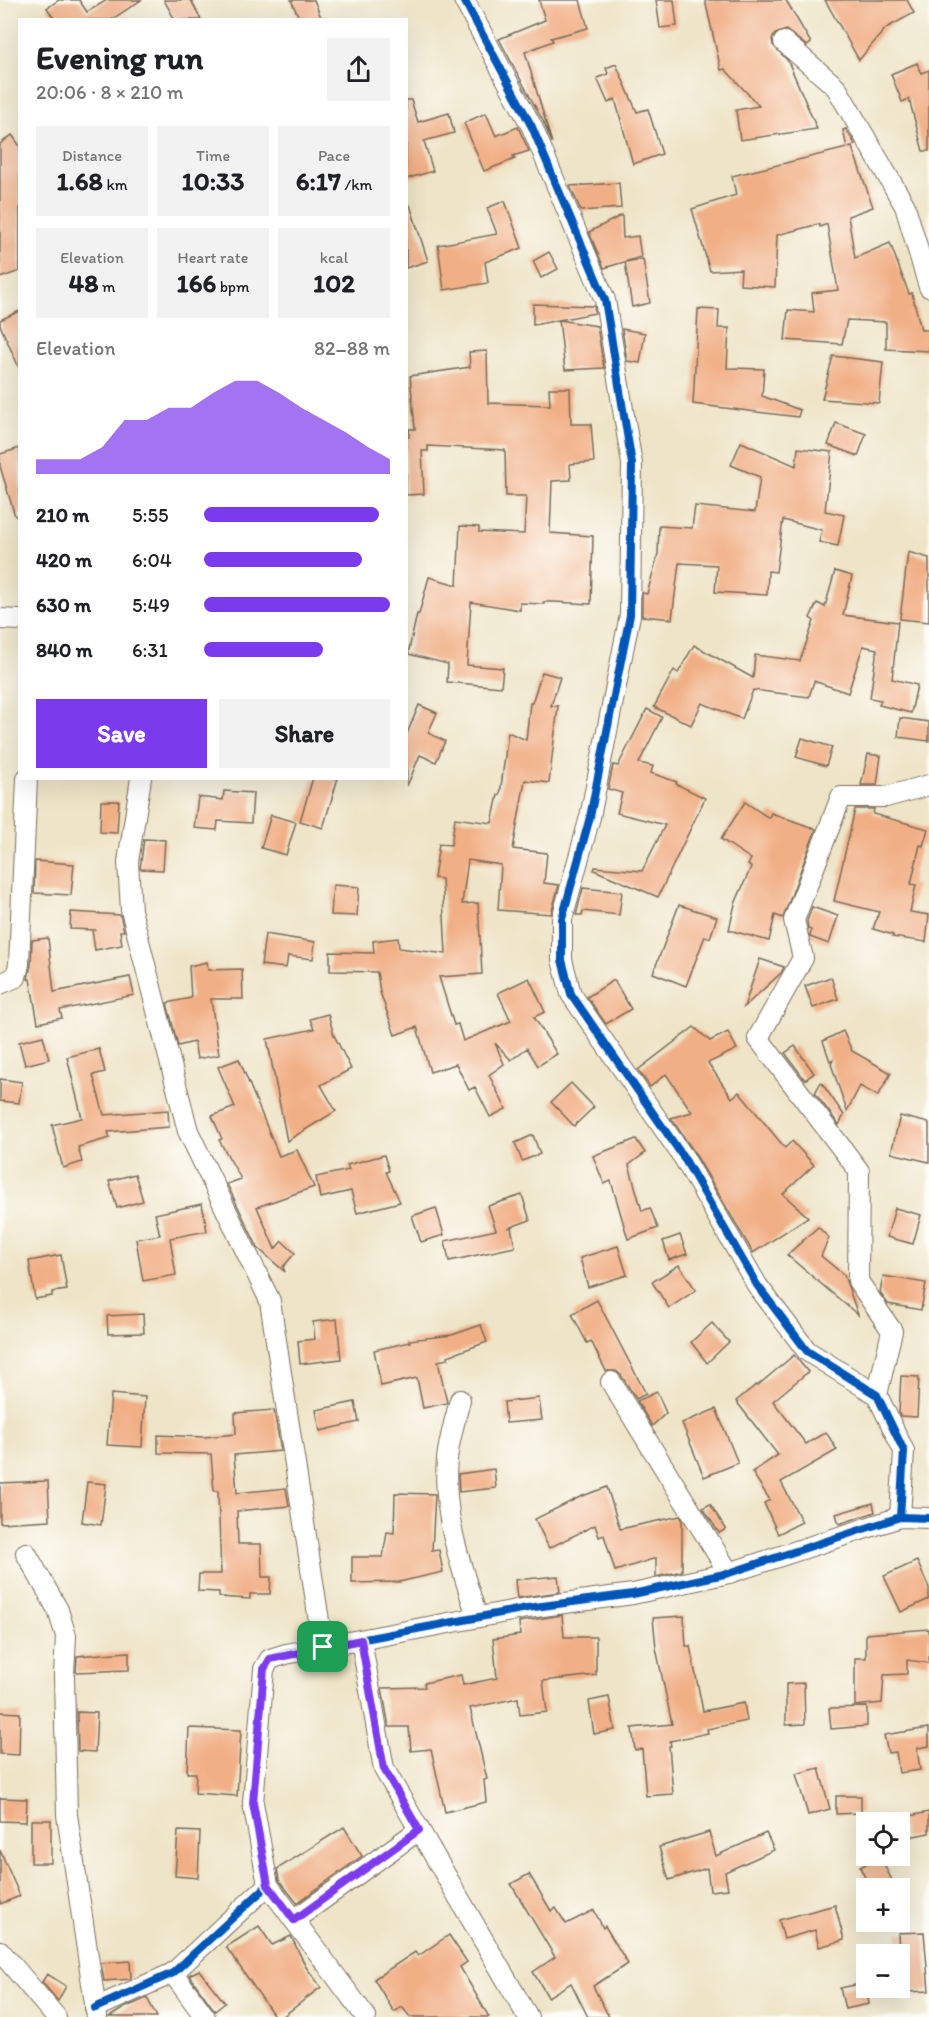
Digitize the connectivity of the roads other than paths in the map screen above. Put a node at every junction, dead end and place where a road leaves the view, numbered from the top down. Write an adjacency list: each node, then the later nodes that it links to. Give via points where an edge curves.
1 (464, 0): 11 (street, via 532,127 605,300 632,464 630,615 590,817 562,920 562,960 571,994 684,1158 757,1285 807,1352)
2 (784, 42): 3 (street, via 842,96 905,206)
3 (929, 287)
4 (0, 619): 5 (street)
5 (18, 620)
6 (27, 780): 9 (street, via 19,964 16,977)
7 (141, 780): 19 (street, via 128,862 132,910 188,1131 270,1301)
8 (929, 785): 11 (street, via 886,797 841,797 794,920 803,958 758,1038 859,1171 858,1281 892,1331)
9 (0, 984)
10 (611, 1382): 16 (street)
11 (878, 1395): 13 (street, via 904,1451)
12 (460, 1400): 17 (street, via 447,1457 446,1497 450,1529)
13 (900, 1517): 14 (street); 16 (street)
14 (929, 1518)
15 (26, 1553): 25 (street, via 58,1610 66,1636 67,1815)
16 (729, 1573): 17 (street, via 633,1594)
17 (477, 1617): 18 (street)
18 (361, 1640): 19 (street); 20 (street, via 384,1769)
19 (323, 1647): 21 (street, via 270,1659 264,1669 253,1803)
20 (419, 1830): 22 (street); 29 (street)
21 (268, 1885): 22 (street); 24 (street)
22 (294, 1920): 28 (street)
23 (0, 1951): 26 (street)
24 (173, 1973): 25 (street); 27 (street)
25 (96, 2012)
26 (54, 2016)
27 (206, 2017)
28 (366, 2017)
29 (528, 2017)

